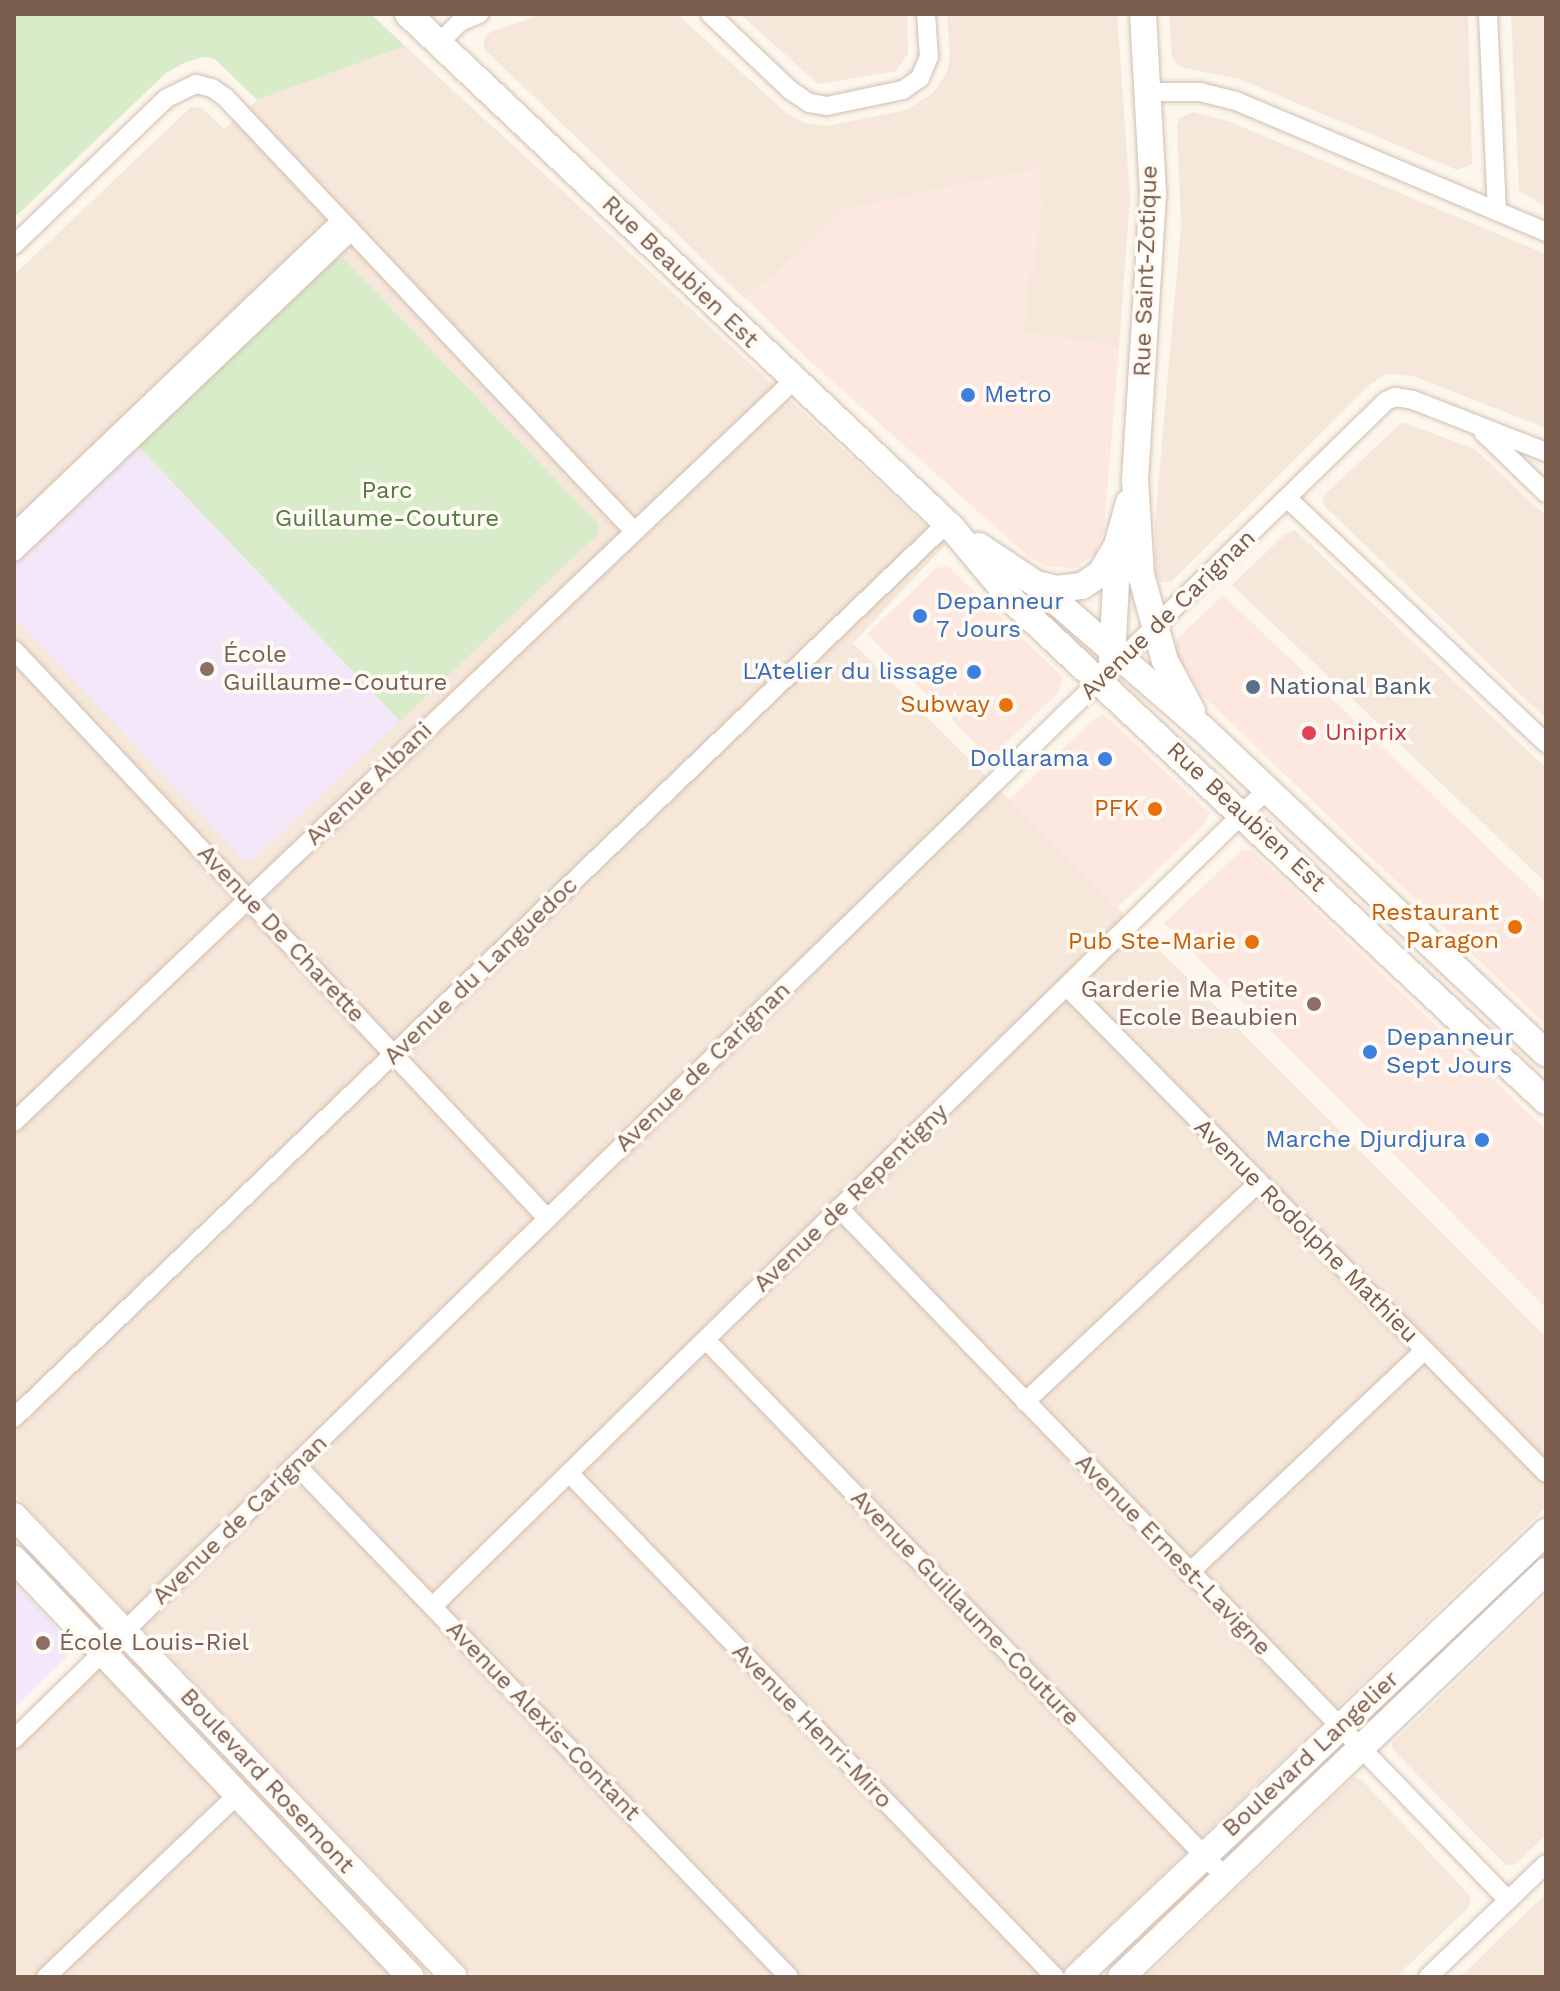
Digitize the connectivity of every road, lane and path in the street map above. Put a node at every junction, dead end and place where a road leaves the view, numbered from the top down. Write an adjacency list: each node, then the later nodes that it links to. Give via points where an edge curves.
1 (408, 14): 7 (street, Rue Beaubien Est)
2 (479, 14): 7 (street, via 460,22)
3 (710, 14): 4 (street, via 790,90 809,103 827,106 915,83 929,57)
4 (926, 14)
5 (1143, 14): 8 (street, Rue Saint-Zotique)
6 (1488, 14): 9 (street)
7 (439, 43): 13 (street, Rue Beaubien Est)
8 (1148, 92): 9 (street, via 1200,92 1236,101); 16 (street, Rue Saint-Zotique, via 1153,224)
9 (1497, 211): 11 (street)
10 (345, 227): 12 (street, via 225,97 196,84 167,98); 20 (street); 21 (street); 23 (street)
11 (1546, 232)
12 (14, 245)
13 (793, 381): 19 (street, Rue Beaubien Est); 20 (street, Avenue Albani)
14 (1475, 424): 15 (street); 17 (street); 18 (street, Avenue de Carignan, via 1395,397)
15 (1546, 452)
16 (1135, 479): 22 (street, Rue Saint-Zotique); 25 (street, Rue Saint-Zotique, via 1141,575)
17 (1546, 493)
18 (1288, 499): 25 (street, Avenue de Carignan); 29 (street)
19 (950, 526): 24 (street, Rue Beaubien Est); 27 (street, Rue Beaubien Est, via 1015,603); 37 (street, Avenue du Languedoc)
20 (634, 531): 33 (street, Avenue Albani)
21 (14, 533)
22 (1118, 542): 24 (street, via 1101,573 1082,586 1057,589); 27 (street, Rue Saint-Zotique)
23 (14, 552)
24 (1036, 584): 27 (street, Rue Beaubien Est)
25 (1153, 630): 27 (street, Avenue de Carignan); 28 (street, Rue Beaubien Est)
26 (14, 650): 33 (street, Avenue De Charette)
27 (1112, 669): 28 (street, Rue Beaubien Est); 31 (street, Rue Beaubien Est); 43 (street, Avenue de Carignan)
28 (1203, 729): 30 (street, Rue Beaubien Est)
29 (1546, 743)
30 (1268, 789): 31 (street, Avenue de Repentigny); 32 (street, Rue Beaubien Est)
31 (1243, 814): 34 (street, Rue Beaubien Est); 35 (street, Avenue de Repentigny)
32 (1374, 890): 34 (street); 36 (street, Rue Beaubien Est)
33 (249, 899): 37 (street, Avenue De Charette); 40 (street, Avenue Albani)
34 (1350, 915): 38 (street, Rue Beaubien Est)
35 (1067, 987): 41 (street, Avenue Rodolphe Mathieu); 42 (street, Avenue de Repentigny)
36 (1537, 1045): 38 (street)
37 (393, 1054): 43 (street, Avenue De Charette); 47 (street, Avenue du Languedoc)
38 (1505, 1062): 39 (street, Rue Beaubien Est)
39 (1546, 1101)
40 (14, 1122)
41 (1258, 1183): 45 (street, Avenue Rodolphe Mathieu); 46 (street)
42 (839, 1208): 44 (street, Avenue de Repentigny); 46 (street, Avenue Ernest-Lavigne)
43 (548, 1219): 48 (street, Avenue de Carignan)
44 (706, 1340): 50 (street, Avenue de Repentigny); 63 (street, Avenue Guillaume-Couture)
45 (1424, 1351): 49 (street, Avenue Rodolphe Mathieu); 55 (street)
46 (1025, 1402): 55 (street, Avenue Ernest-Lavigne)
47 (14, 1418)
48 (297, 1466): 56 (street, Avenue Alexis-Contant); 57 (street, Avenue de Carignan)
49 (1546, 1473)
50 (570, 1474): 56 (street, Avenue de Repentigny); 71 (street, Avenue Henri-Miro)
51 (14, 1516): 57 (street, Boulevard Rosemont)
52 (1546, 1532): 59 (street, Boulevard Langelier)
53 (14, 1559): 58 (street, Boulevard Rosemont)
54 (1546, 1571): 61 (street, Boulevard Langelier)
55 (1189, 1573): 59 (street, Avenue Ernest-Lavigne)
56 (433, 1606): 70 (street, Avenue Alexis-Contant)
57 (125, 1632): 58 (street, Avenue de Carignan); 69 (street, Boulevard Rosemont)
58 (104, 1653): 60 (street, Avenue de Carignan); 62 (street, Boulevard Rosemont)
59 (1341, 1726): 61 (street, Avenue Ernest-Lavigne); 63 (street, Boulevard Langelier)
60 (14, 1739)
61 (1360, 1747): 65 (street, Boulevard Langelier); 66 (street, Avenue Ernest-Lavigne)
62 (237, 1795): 67 (street); 68 (street, Boulevard Rosemont)
63 (1204, 1856): 65 (street, Avenue Guillaume-Couture); 72 (street, Boulevard Langelier)
64 (1546, 1864): 66 (street)
65 (1225, 1877): 73 (street, Boulevard Langelier)
66 (1508, 1900): 74 (street)
67 (59, 1973)
68 (411, 1977)
69 (454, 1977)
70 (789, 1977)
71 (1055, 1977)
72 (1077, 1977)
73 (1121, 1977)
74 (1428, 1977)

